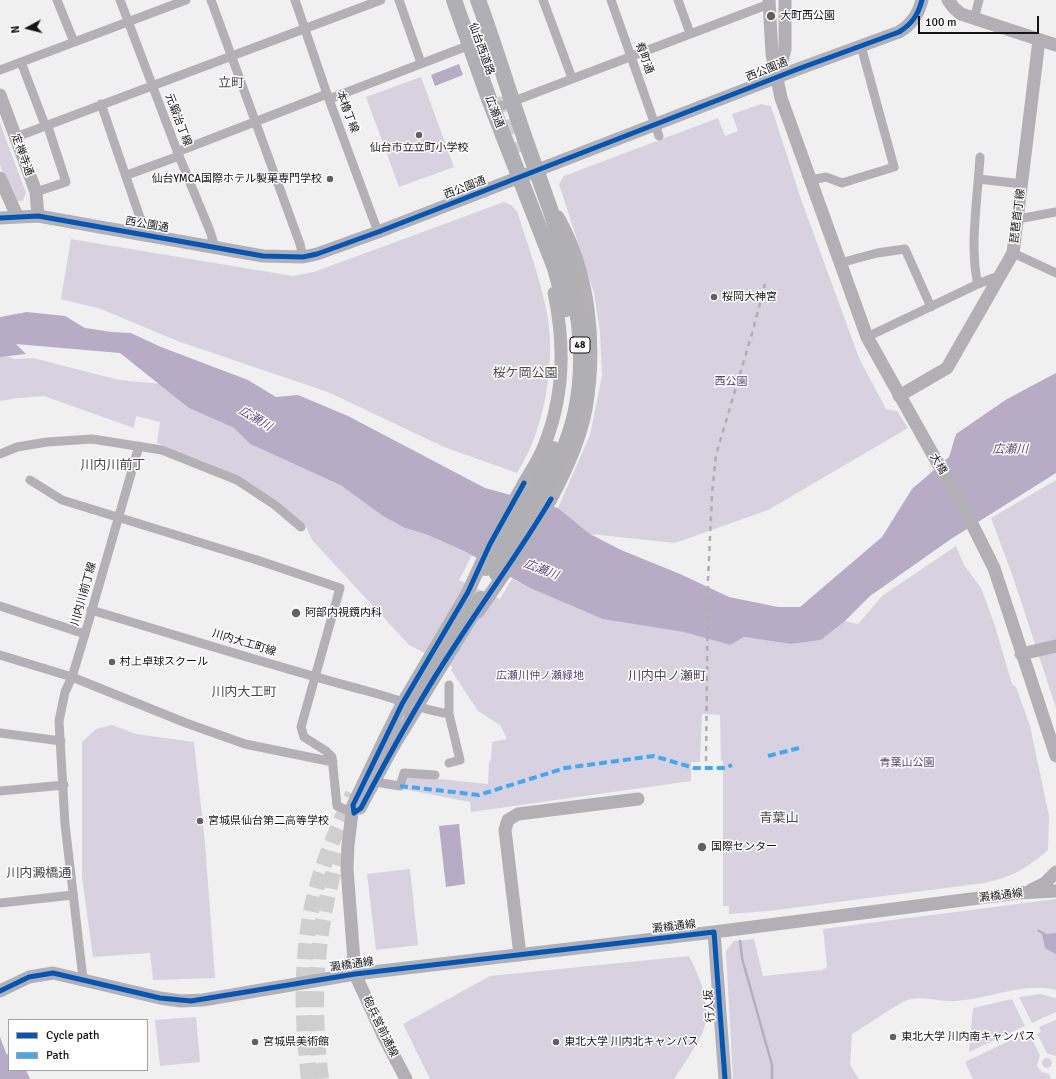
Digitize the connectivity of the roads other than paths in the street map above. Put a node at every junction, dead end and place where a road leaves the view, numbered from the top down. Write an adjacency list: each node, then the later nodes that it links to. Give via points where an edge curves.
1 (57, 0): 27 (street)
2 (120, 0): 22 (street, 元鍛治丁線)
3 (186, 0): 22 (street)
4 (211, 0): 31 (street)
5 (295, 0): 23 (street, 本櫓丁線)
6 (381, 0): 23 (street)
7 (399, 0): 33 (street)
8 (454, 0): 28 (highway, 広瀬通 / 48)
9 (463, 0): 40 (highway, 仙台西道路 / 48)
10 (471, 0): 40 (highway, 仙台西道路 / 48)
11 (478, 0): 40 (highway, 広瀬通 / 48)
12 (543, 0): 35 (street)
13 (611, 0): 30 (street, 肴町通)
14 (678, 0): 24 (street)
15 (785, 0): 36 (street, via 785,46)
16 (922, 0): 29 (street, 西公園通, via 916,17 908,26)
17 (948, 0): 21 (street, via 961,14)
18 (979, 0): 21 (street)
19 (769, 2): 20 (street); 36 (street, 大橋, via 772,54)
20 (752, 4): 24 (street)
21 (974, 19): 25 (street)
22 (129, 22): 27 (street); 37 (street, 元鍛治丁線)
23 (305, 29): 31 (street); 39 (street, 本櫓丁線)
24 (690, 33): 30 (street)
25 (1039, 40): 26 (street); 54 (street, 琵琶首丁線)
26 (1055, 41)
27 (74, 42): 32 (street)
28 (470, 45): 33 (street); 40 (highway, 広瀬通 / 48)
29 (861, 46): 36 (street, 西公園通); 53 (street, via 894,167 842,184 826,177)
30 (631, 55): 35 (street); 44 (street, 肴町通)
31 (232, 56): 37 (street); 42 (street)
32 (21, 62): 34 (street); 43 (street)
33 (421, 63): 39 (street)
34 (0, 70)
35 (572, 78): 40 (street)
36 (778, 78): 44 (street, 西公園通); 53 (street, 大橋, via 781,98)
37 (153, 86): 41 (street); 46 (street, 元鍛治丁線)
38 (0, 95): 45 (street, 定禅寺通)
39 (328, 96): 42 (street); 61 (street, 本櫓丁線)
40 (502, 101): 48 (highway, 広瀬通 / 48); 51 (highway, 広瀬通 / 48)
41 (101, 104): 43 (street); 49 (street)
42 (255, 123): 46 (street); 65 (street)
43 (46, 125): 45 (street); 55 (street, via 66,182)
44 (657, 130): 48 (street, 西公園通)
45 (16, 136): 55 (street, 定禅寺通)
46 (178, 154): 49 (street); 63 (street, 元鍛治丁線)
47 (980, 157): 52 (street)
48 (536, 171): 51 (street, 西公園通); 76 (highway, 48, via 570,272 578,311 581,369 575,414 563,452)
49 (127, 176): 62 (street)
50 (0, 178): 57 (street)
51 (519, 178): 61 (street, 西公園通); 76 (highway, 48, via 562,291 568,316 571,350 571,372 565,410)
52 (978, 179): 54 (street); 69 (street, via 975,245 975,274)
53 (811, 180): 66 (street, 大橋)
54 (1022, 184): 60 (street, 琵琶首丁線)
55 (36, 192): 58 (street, 定禅寺通)
56 (1056, 212): 60 (street)
57 (17, 216): 58 (street, 西公園通); 59 (street, 西公園通)
58 (38, 216): 62 (street, 西公園通)
59 (0, 218)
60 (1018, 219): 64 (street, 琵琶首丁線)
61 (378, 232): 65 (street, 西公園通)
62 (146, 235): 63 (street, 西公園通)
63 (215, 247): 65 (street, 西公園通, via 263,256)
64 (1013, 253): 67 (street); 68 (street, 琵琶首丁線)
65 (303, 257)
66 (840, 263): 70 (street, via 877,252 905,249); 71 (street, 大橋)
67 (1056, 273)
68 (998, 278): 69 (street); 72 (street, 琵琶首丁線, via 947,368)
69 (978, 284): 70 (street)
70 (930, 307): 71 (street)
71 (867, 337): 72 (street, 大橋)
72 (901, 399): 84 (street, 大橋, via 974,526 994,568)
73 (139, 446): 74 (street, via 92,439 47,442 17,447); 77 (street, 川内川前丁線); 78 (street, via 162,450 237,480 275,505)
74 (0, 454)
75 (30, 480): 77 (street, via 62,500)
76 (538, 491): 79 (highway, 48); 79 (highway, 48); 93 (street, bridge, via 490,544 468,592 406,697); 93 (street, bridge, via 524,545)
77 (118, 517): 81 (street, 川内川前丁線); 87 (street, via 340,588)
78 (301, 527)
79 (492, 571): 89 (highway, 48, bridge)
80 (0, 606): 82 (street)
81 (91, 610): 82 (street, 川内川前丁線); 87 (street, 川内大工町線)
82 (85, 634): 86 (street, 川内川前丁線)
83 (1056, 646): 84 (street)
84 (1021, 654): 94 (street, 大橋)
85 (0, 655): 86 (street)
86 (72, 677): 92 (street, 川内川前丁線, via 65,692 59,720); 95 (street, via 245,744)
87 (314, 677): 90 (street, 川内大工町線, via 390,697 428,711); 95 (street, via 301,727 304,737 326,751)
88 (450, 685): 90 (street)
89 (407, 710)
90 (449, 714): 96 (street, via 460,760)
91 (0, 733): 92 (street)
92 (61, 741): 99 (street, 川内川前丁線)
93 (389, 742): 98 (street); 102 (street, via 353,805)
94 (1056, 756)
95 (333, 762): 102 (street, via 337,806)
96 (449, 764)
97 (435, 775): 98 (street, via 404,773 400,786)
98 (375, 782): 102 (street, via 361,808)
99 (64, 785): 100 (street); 106 (street, 川内川前丁線)
100 (0, 791)
101 (638, 799): 109 (street, via 518,814 508,820 505,830)
102 (354, 813): 110 (street, via 347,869)
103 (1056, 872): 105 (street, via 1038,887)
104 (1056, 891): 105 (street, 澱橋通線)
105 (1018, 893): 108 (street, 澱橋通線)
106 (73, 895): 107 (street); 111 (street, 川内川前丁線)
107 (0, 903)
108 (714, 932): 109 (street, 澱橋通線); 114 (street, 行人坂)
109 (520, 955): 110 (street, 澱橋通線)
110 (355, 974): 111 (street, 澱橋通線, via 191,1001 160,998); 113 (street, 砲兵営前通線)
111 (83, 979): 112 (street, 澱橋通線, via 48,972 29,977)
112 (0, 991)
113 (406, 1079)
114 (725, 1079)

